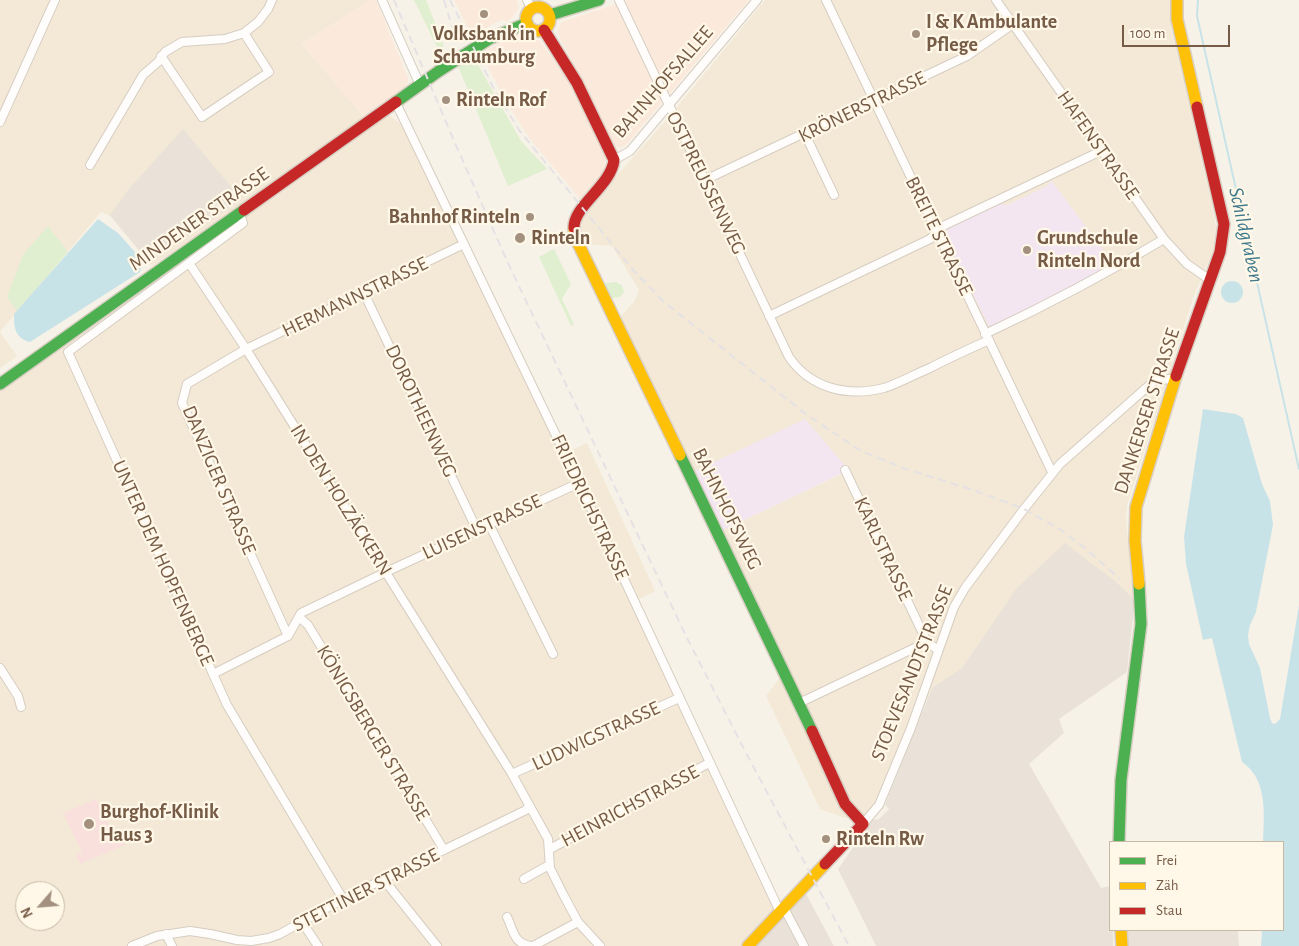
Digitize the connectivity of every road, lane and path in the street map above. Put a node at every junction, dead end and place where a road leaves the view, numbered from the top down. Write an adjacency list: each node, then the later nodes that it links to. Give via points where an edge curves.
1 (55, 0): 21 (street)
2 (272, 0): 15 (street, via 258,22)
3 (382, 0): 17 (street)
4 (599, 0): 11 (main road)
5 (619, 0): 20 (street, OSTPREUSSENWEG)
6 (757, 0): 20 (street, BAHNHOFSALLEE)
7 (826, 0): 18 (street, BREITE STRASSE)
8 (996, 0): 13 (street, HAFENSTRASSE)
9 (1176, 0): 34 (main road, DANKERSER STRASSE, via 1182,44 1224,224 1220,252)
10 (530, 4): 11 (main road); 12 (main road)
11 (550, 15): 14 (main road, via 549,25)
12 (527, 23): 14 (main road, via 536,31); 17 (main road, MINDENER STRASSE, via 489,39)
13 (1013, 24): 18 (street, KRÖNERSTRASSE, via 967,56); 23 (street, HAFENSTRASSE)
14 (544, 30): 24 (main road, BAHNHOFSALLEE, via 573,76)
15 (244, 33): 16 (street, via 225,39 182,42); 16 (street, via 269,72 202,117)
16 (161, 56): 25 (street, via 143,75)
17 (420, 85): 19 (main road, MINDENER STRASSE)
18 (874, 101): 22 (street, KRÖNERSTRASSE); 30 (street, BREITE STRASSE)
19 (396, 103): 29 (main road, MINDENER STRASSE); 32 (street, FRIEDRICHSTRASSE)
20 (669, 106): 24 (street, BAHNHOFSALLEE, via 630,151); 26 (street, OSTPREUSSENWEG)
21 (0, 122)
22 (805, 134): 26 (street, KRÖNERSTRASSE); 27 (street)
23 (1101, 151): 30 (street, via 943,226); 31 (street, HAFENSTRASSE)
24 (614, 160): 28 (main road, BAHNHOFSALLEE, via 613,170)
25 (90, 165)
26 (706, 180): 36 (street, OSTPREUSSENWEG)
27 (834, 196)
28 (583, 207): 55 (main road, BAHNHOFSWEG, via 574,224 575,237)
29 (240, 214): 33 (street, via 243,223); 40 (main road, MINDENER STRASSE)
30 (937, 232): 36 (street, via 930,239); 37 (street, BREITE STRASSE)
31 (1164, 238): 34 (street, HAFENSTRASSE, via 1187,264); 37 (street)
32 (464, 244): 35 (street, HERMANNSTRASSE); 43 (street, FRIEDRICHSTRASSE)
33 (189, 263): 38 (street, IN DEN HOLZÄCKERN); 53 (street, UNTER DEM HOPFENBERGE, via 68,352)
34 (1210, 280): 39 (main road, DANKERSER STRASSE)
35 (364, 293): 38 (street, HERMANNSTRASSE); 45 (street, DOROTHEENWEG)
36 (769, 316): 37 (street, OSTPREUSSENWEG, via 789,357 802,373 823,385 848,392 884,388)
37 (987, 337): 42 (street, BREITE STRASSE)
38 (246, 349): 46 (street, IN DEN HOLZÄCKERN); 48 (street, DANZIGER STRASSE, via 187,384 182,403)
39 (1174, 381): 42 (street, STOEVESANDTSTRASSE, via 1154,381); 61 (main road, DANKERSER STRASSE, via 1136,507 1141,624 1121,780)
40 (0, 384)
41 (845, 470): 49 (street, KARLSTRASSE)
42 (1052, 472): 50 (street, STOEVESANDTSTRASSE, via 965,588)
43 (579, 483): 44 (street, LUISENSTRASSE); 54 (street, FRIEDRICHSTRASSE)
44 (489, 524): 45 (street, LUISENSTRASSE); 51 (street)
45 (477, 530): 46 (street, LUISENSTRASSE)
46 (386, 572): 47 (street, LUISENSTRASSE); 58 (street, IN DEN HOLZÄCKERN)
47 (299, 617): 48 (street); 63 (street, KÖNIGSBERGER STRASSE, via 308,625)
48 (288, 636): 53 (street)
49 (927, 642): 50 (street, KARLSTRASSE); 55 (street)
50 (938, 650): 60 (street, STOEVESANDTSTRASSE, via 911,728 879,804)
51 (553, 654)
52 (0, 668): 56 (street, via 18,696)
53 (213, 674): 67 (street, UNTER DEM HOPFENBERGE, via 227,705)
54 (679, 698): 57 (street, FRIEDRICHSTRASSE); 58 (street, LUDWIGSTRASSE)
55 (799, 703): 60 (main road, BAHNHOFSWEG, via 845,804)
56 (21, 707)
57 (709, 763): 62 (street, HEINRICHSTRASSE); 68 (street, FRIEDRICHSTRASSE)
58 (512, 774): 59 (street, IN DEN HOLZÄCKERN)
59 (529, 806): 62 (street, IN DEN HOLZÄCKERN, via 548,839); 63 (street, STETTINER STRASSE)
60 (863, 824): 68 (main road, STOEVESANDTSTRASSE)
61 (1119, 841)
62 (550, 849): 64 (street)
63 (444, 850): 66 (street, STETTINER STRASSE)
64 (549, 865): 65 (street); 71 (street)
65 (524, 879)
66 (384, 880): 67 (street, STETTINER STRASSE); 77 (street)
67 (343, 899): 70 (street, STETTINER STRASSE)
68 (782, 910): 80 (main road, STOEVESANDTSTRASSE); 81 (street, FRIEDRICHSTRASSE)
69 (507, 917): 78 (street, via 513,934 522,944)
70 (302, 922): 73 (street, STETTINER STRASSE, via 275,936 251,941 190,931); 76 (street)
71 (578, 922): 78 (street); 79 (street)
72 (1121, 931): 82 (main road)
73 (166, 934): 74 (street, STETTINER STRASSE); 75 (street)
74 (132, 946)
75 (172, 946)
76 (318, 946)
77 (437, 946)
78 (532, 946)
79 (600, 946)
80 (748, 946)
81 (804, 946)
82 (1122, 946)

